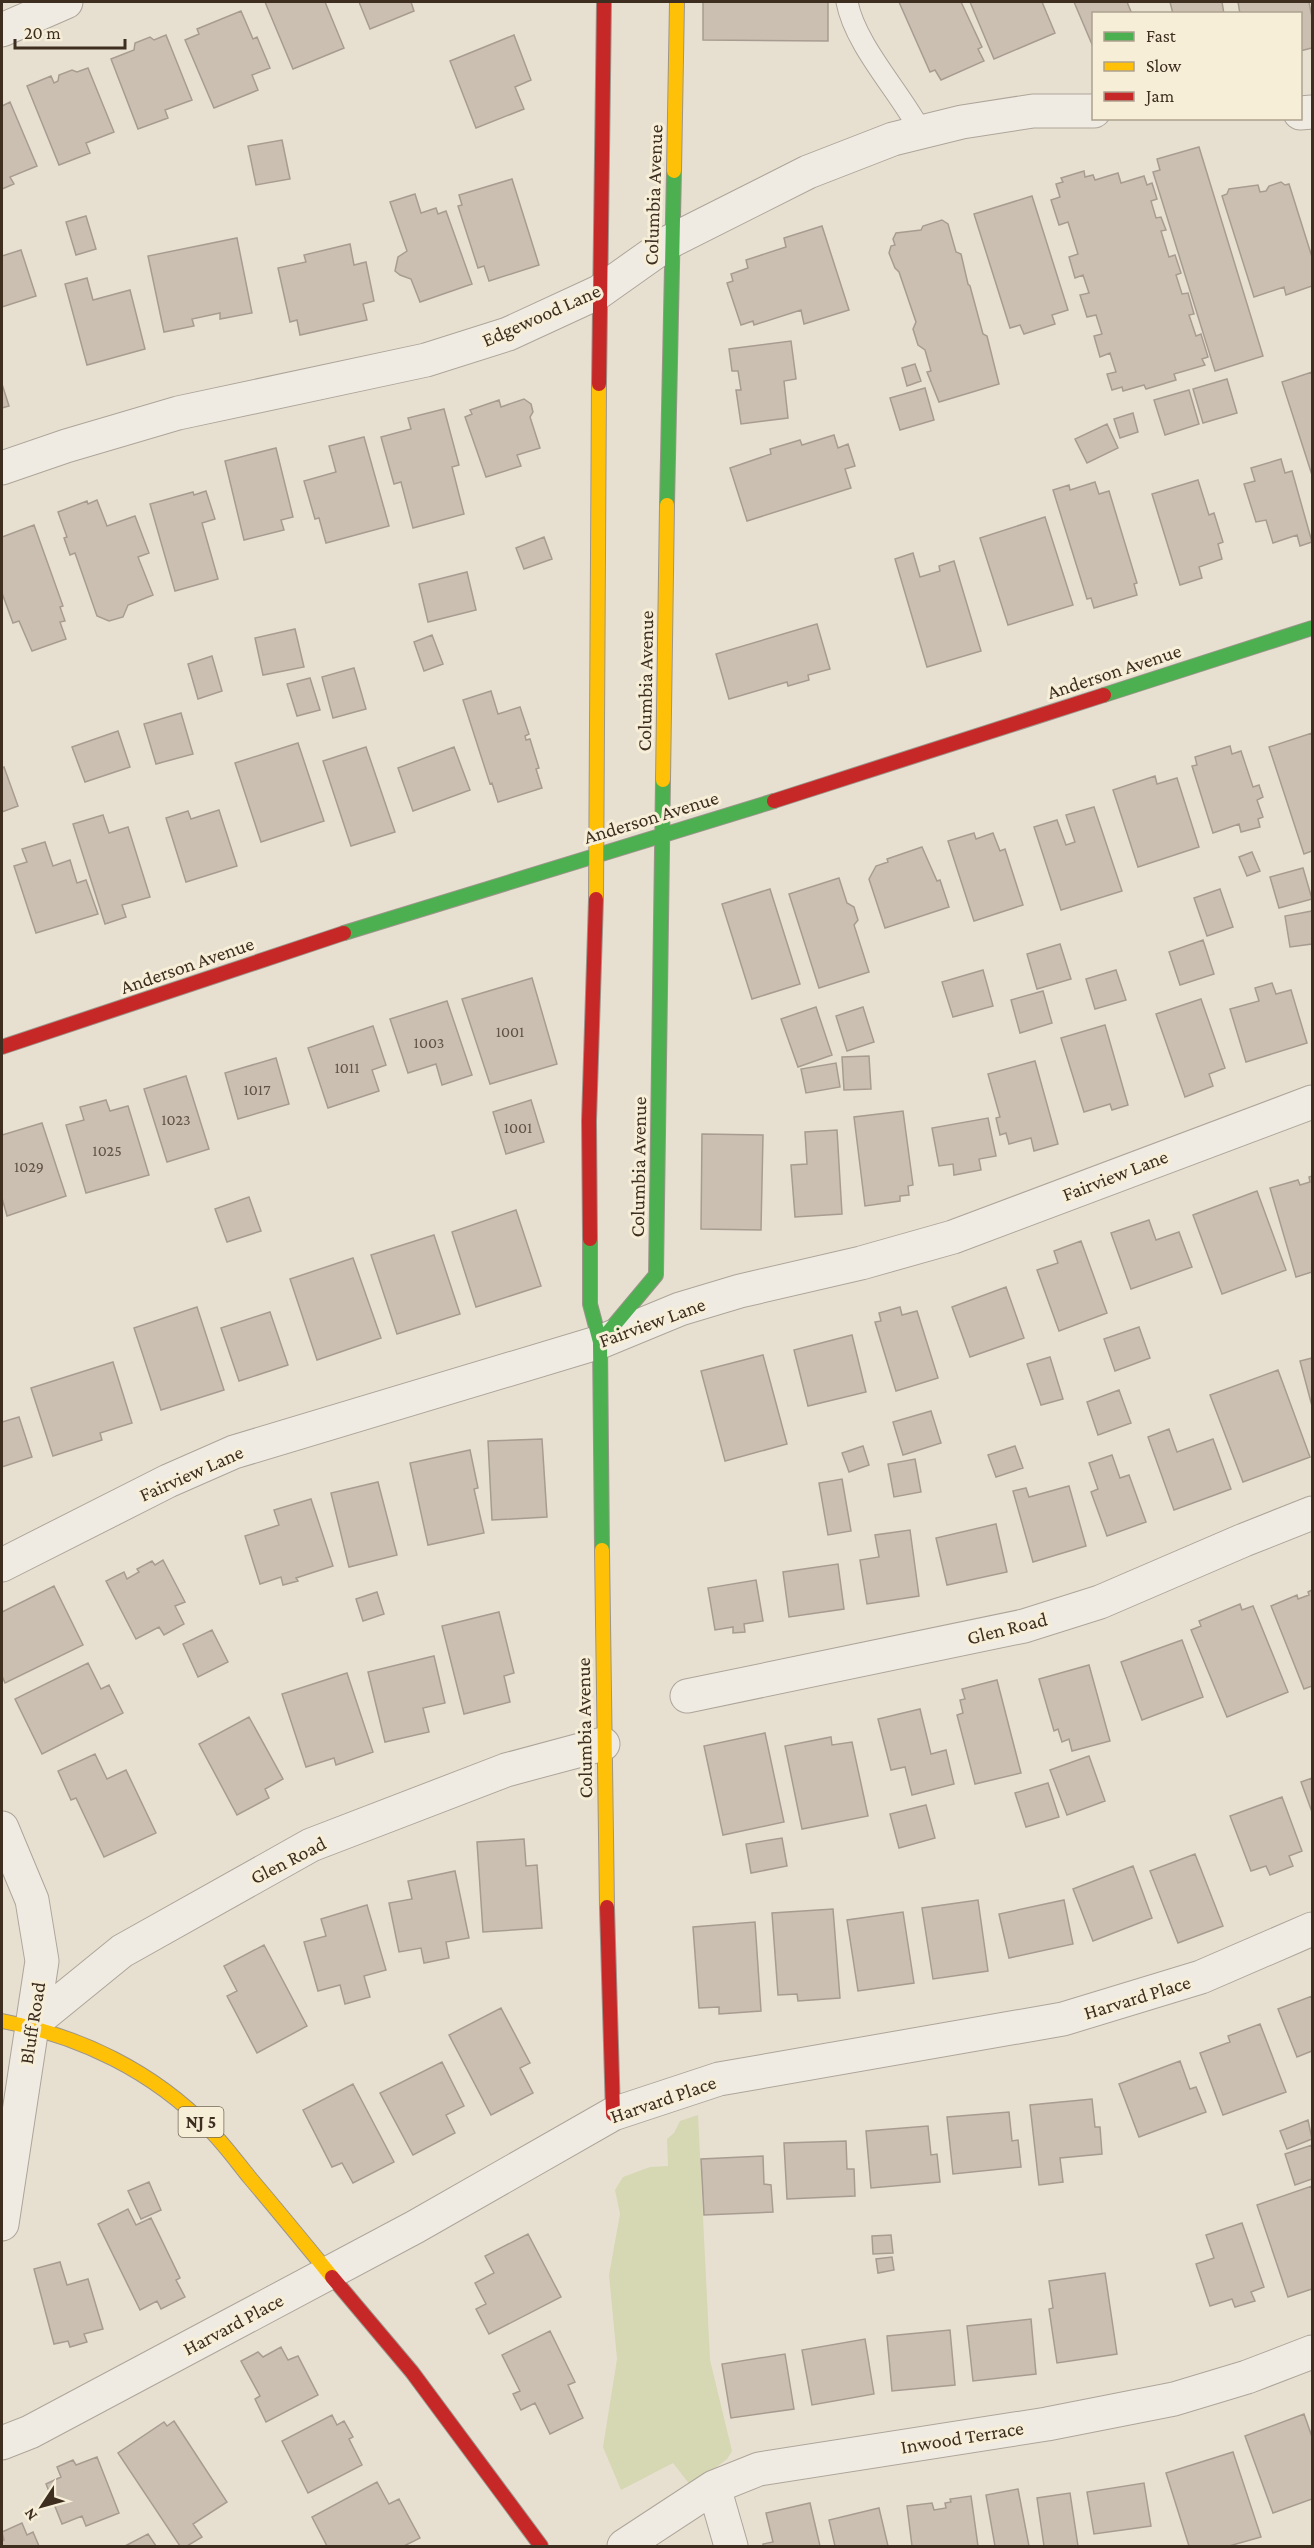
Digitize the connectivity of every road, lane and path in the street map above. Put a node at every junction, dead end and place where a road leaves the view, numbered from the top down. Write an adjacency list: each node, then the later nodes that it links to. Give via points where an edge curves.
1 (66, 2): 5 (street)
2 (604, 2): 9 (street, Columbia Avenue)
3 (678, 2): 8 (street, Columbia Avenue)
4 (847, 2): 7 (lane, via 860,35)
5 (2, 30)
6 (1092, 111): 7 (street, Edgewood Lane, via 1033,111)
7 (921, 132): 8 (street, Edgewood Lane, via 808,172)
8 (671, 241): 9 (street, Edgewood Lane); 12 (street, Columbia Avenue)
9 (599, 292): 10 (street, Edgewood Lane, via 508,334 426,360 178,413); 13 (street, Columbia Avenue)
10 (2, 468)
11 (1312, 628): 12 (street, Anderson Avenue)
12 (663, 834): 13 (street, Anderson Avenue); 16 (street, Columbia Avenue, via 656,1275)
13 (597, 854): 14 (street, Anderson Avenue, via 336,935); 16 (street, Columbia Avenue, via 589,1121 590,1304)
14 (2, 1047)
15 (1312, 1102): 16 (street, Fairview Lane, via 952,1238 740,1291 680,1309)
16 (600, 1342): 18 (street, Fairview Lane, via 234,1452); 20 (street, Columbia Avenue)
17 (1312, 1513): 19 (street, Glen Road, via 1100,1602 1024,1626)
18 (2, 1565)
19 (687, 1696)
20 (603, 1744): 23 (street, Glen Road, via 506,1770 311,1845 122,1951); 24 (street, Columbia Avenue)
21 (2, 1828): 23 (street, Bluff Road, via 32,1900 42,1961)
22 (1312, 1929): 24 (street, Harvard Place, via 1201,1977 1063,2019 718,2079)
23 (16, 2023): 25 (street, Bluff Road); 26 (street, NJ 5, via 76,2040 122,2062 171,2094 209,2129)
24 (613, 2114): 26 (street, Harvard Place)
25 (2, 2224)
26 (329, 2272): 28 (street, Harvard Place, via 30,2432); 30 (street, NJ 5, via 412,2372)
27 (1312, 2352): 29 (street, Inwood Terrace, via 1174,2399 1047,2424 759,2469)
28 (2, 2443)
29 (714, 2487): 31 (street, Inwood Terrace); 32 (street)
30 (541, 2547)
31 (624, 2547)
32 (731, 2547)

